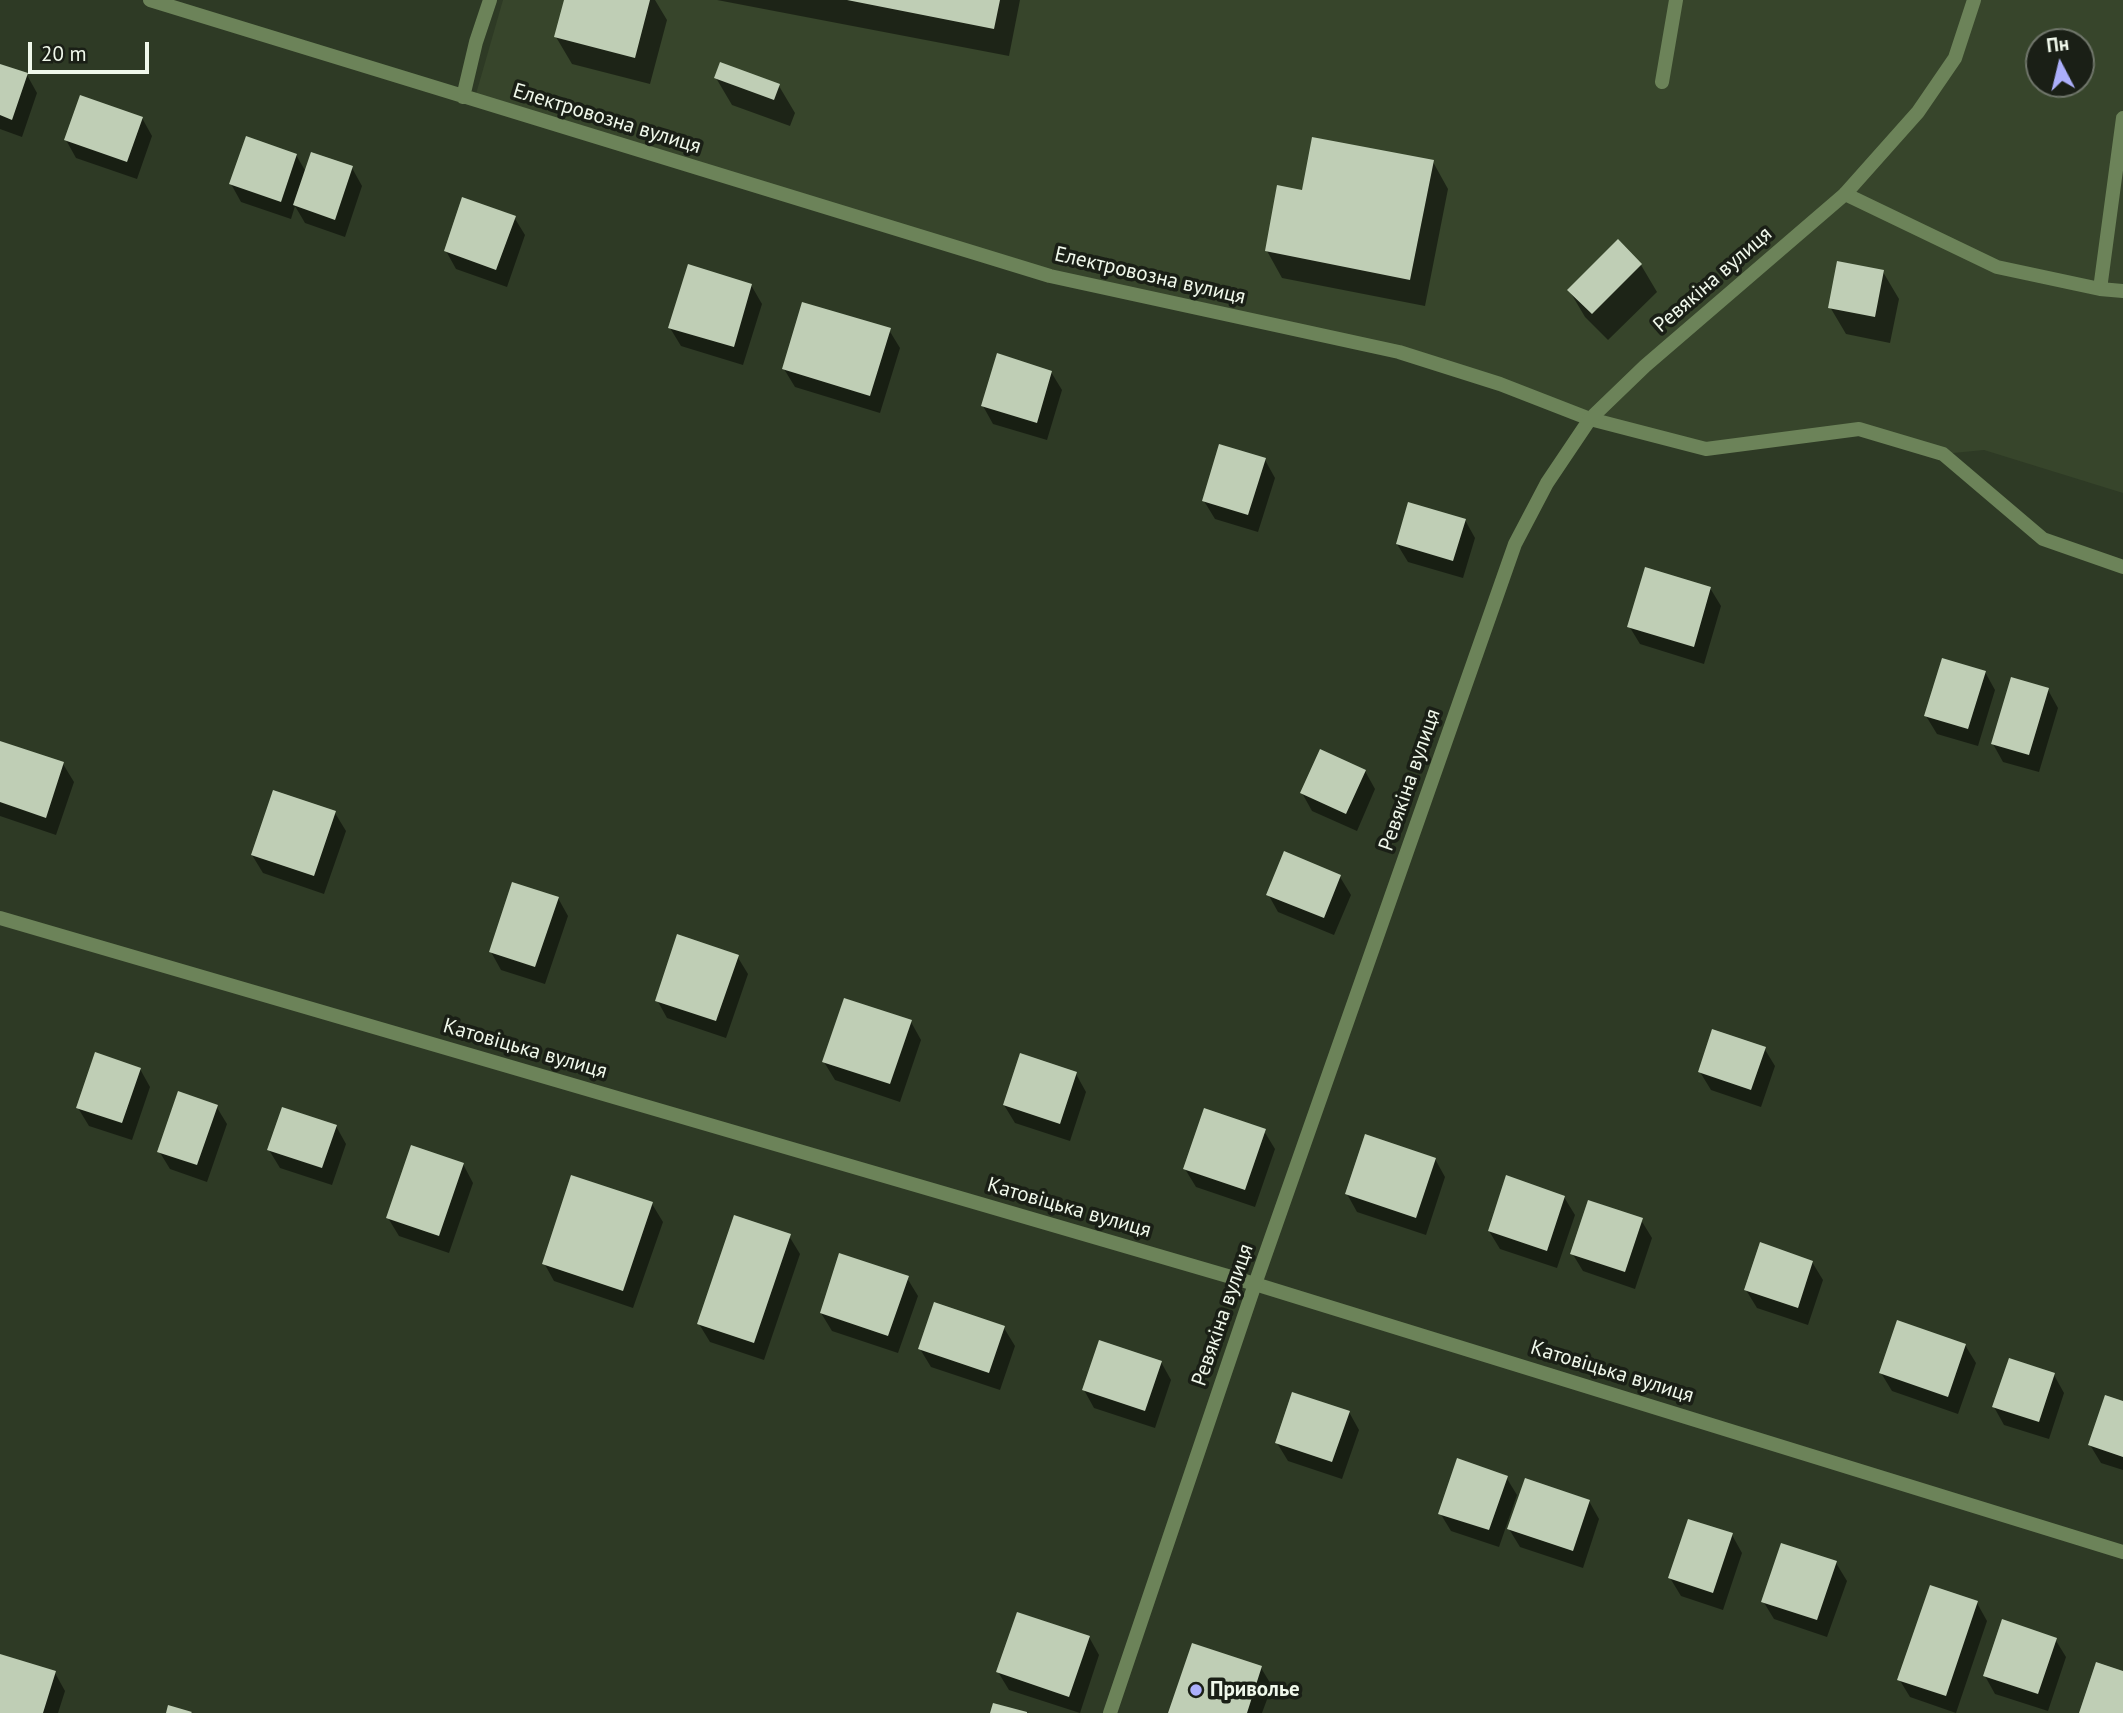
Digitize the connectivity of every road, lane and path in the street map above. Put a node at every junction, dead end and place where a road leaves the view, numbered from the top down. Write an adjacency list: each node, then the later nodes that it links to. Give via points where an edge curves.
1 (150, 0): 6 (street, Електровозна вулиця)
2 (490, 0): 6 (street)
3 (1676, 0): 5 (street)
4 (1974, 0): 8 (street, Ревякіна вулиця, via 1955,58 1919,112)
5 (1662, 82)
6 (463, 97): 11 (street, Електровозна вулиця, via 1050,276 1399,352)
7 (2123, 118): 9 (street)
8 (1844, 194): 9 (street, via 1997,267); 11 (street, Ревякіна вулиця)
9 (2099, 289): 10 (street)
10 (2123, 291)
11 (1590, 419): 12 (street, Електровозна вулиця, via 1706,449 1858,429 1943,454 2043,539); 14 (street, Ревякіна вулиця, via 1546,483 1515,544)
12 (2123, 567)
13 (0, 918): 14 (street, Катовіцька вулиця)
14 (1255, 1284): 15 (street, Катовіцька вулиця); 16 (street, Ревякіна вулиця)
15 (2123, 1552)
16 (1110, 1713)

